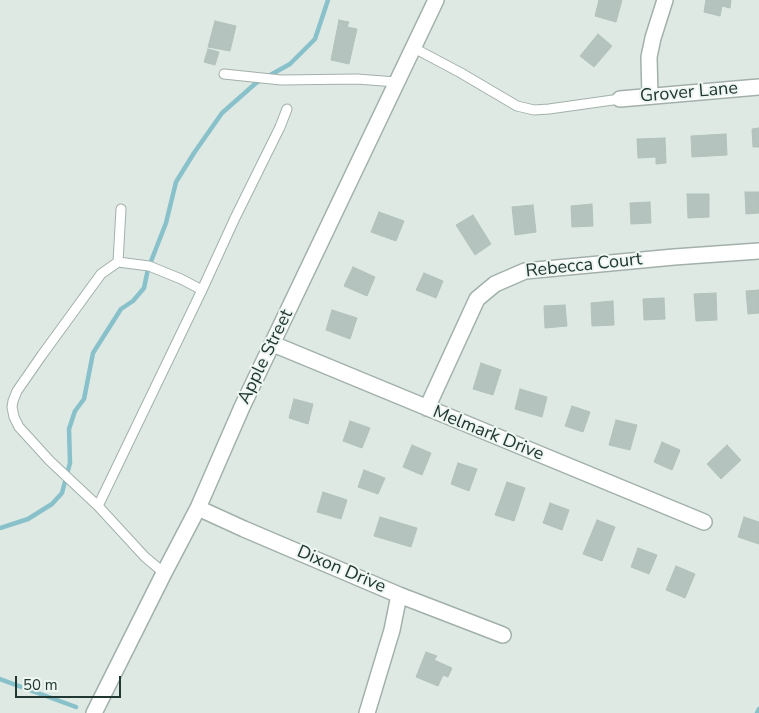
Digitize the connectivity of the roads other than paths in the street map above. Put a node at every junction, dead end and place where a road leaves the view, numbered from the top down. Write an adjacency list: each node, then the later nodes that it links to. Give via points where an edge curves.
1 (436, 0): 3 (street, Apple Street)
2 (665, 0): 7 (street, via 649,57)
3 (414, 48): 5 (street, Apple Street); 8 (lane, via 517,106 549,109)
4 (224, 74): 5 (lane, via 281,80)
5 (396, 82): 14 (street, Apple Street)
6 (759, 87): 7 (street, Grover Lane)
7 (650, 96): 8 (street, Grover Lane)
8 (620, 99)
9 (287, 109): 13 (lane)
10 (121, 209): 12 (lane)
11 (759, 251): 15 (street, Rebecca Court, via 524,271 495,284 477,299)
12 (118, 262): 13 (lane, via 149,266); 16 (lane, via 96,281 17,391 12,407 19,427)
13 (202, 290): 16 (lane)
14 (273, 344): 15 (street, Melmark Drive); 17 (street, Apple Street)
15 (427, 408): 18 (street, Melmark Drive)
16 (98, 506): 19 (lane)
17 (198, 508): 19 (street, Apple Street); 20 (street, Dixon Drive)
18 (704, 522)
19 (164, 573): 22 (street, Apple Street)
20 (400, 595): 21 (street); 23 (street, Dixon Drive)
21 (503, 635)
22 (94, 713)
23 (367, 713)

